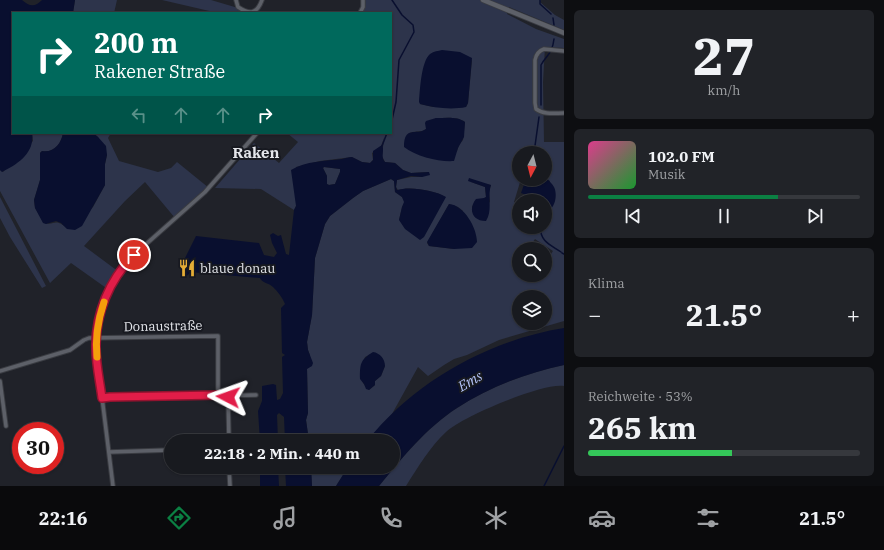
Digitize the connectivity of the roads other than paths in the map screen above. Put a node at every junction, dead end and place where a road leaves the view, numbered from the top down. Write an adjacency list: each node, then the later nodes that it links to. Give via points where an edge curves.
1 (236, 0): 2 (street, via 238,7 244,11 254,12)
2 (262, 0)
3 (363, 0): 5 (street)
4 (483, 0): 6 (street)
5 (360, 12)
6 (564, 33)
7 (564, 51): 8 (street, via 540,50 535,60 536,109 544,113)
8 (564, 113)
9 (256, 134): 10 (street, via 205,192 134,255 119,272 105,300)
10 (96, 337): 11 (street, via 84,340 70,350); 13 (street, Donaustraße, via 218,336); 16 (street)
11 (0, 371)
12 (0, 381): 17 (street)
13 (218, 395): 14 (street); 16 (street)
14 (228, 395): 15 (street); 18 (street)
15 (256, 395)
16 (102, 398): 20 (street)
17 (6, 426)
18 (229, 434)
19 (164, 450): 20 (street)
20 (108, 452): 22 (street)
21 (230, 474): 23 (street)
22 (113, 486)
23 (230, 486)

